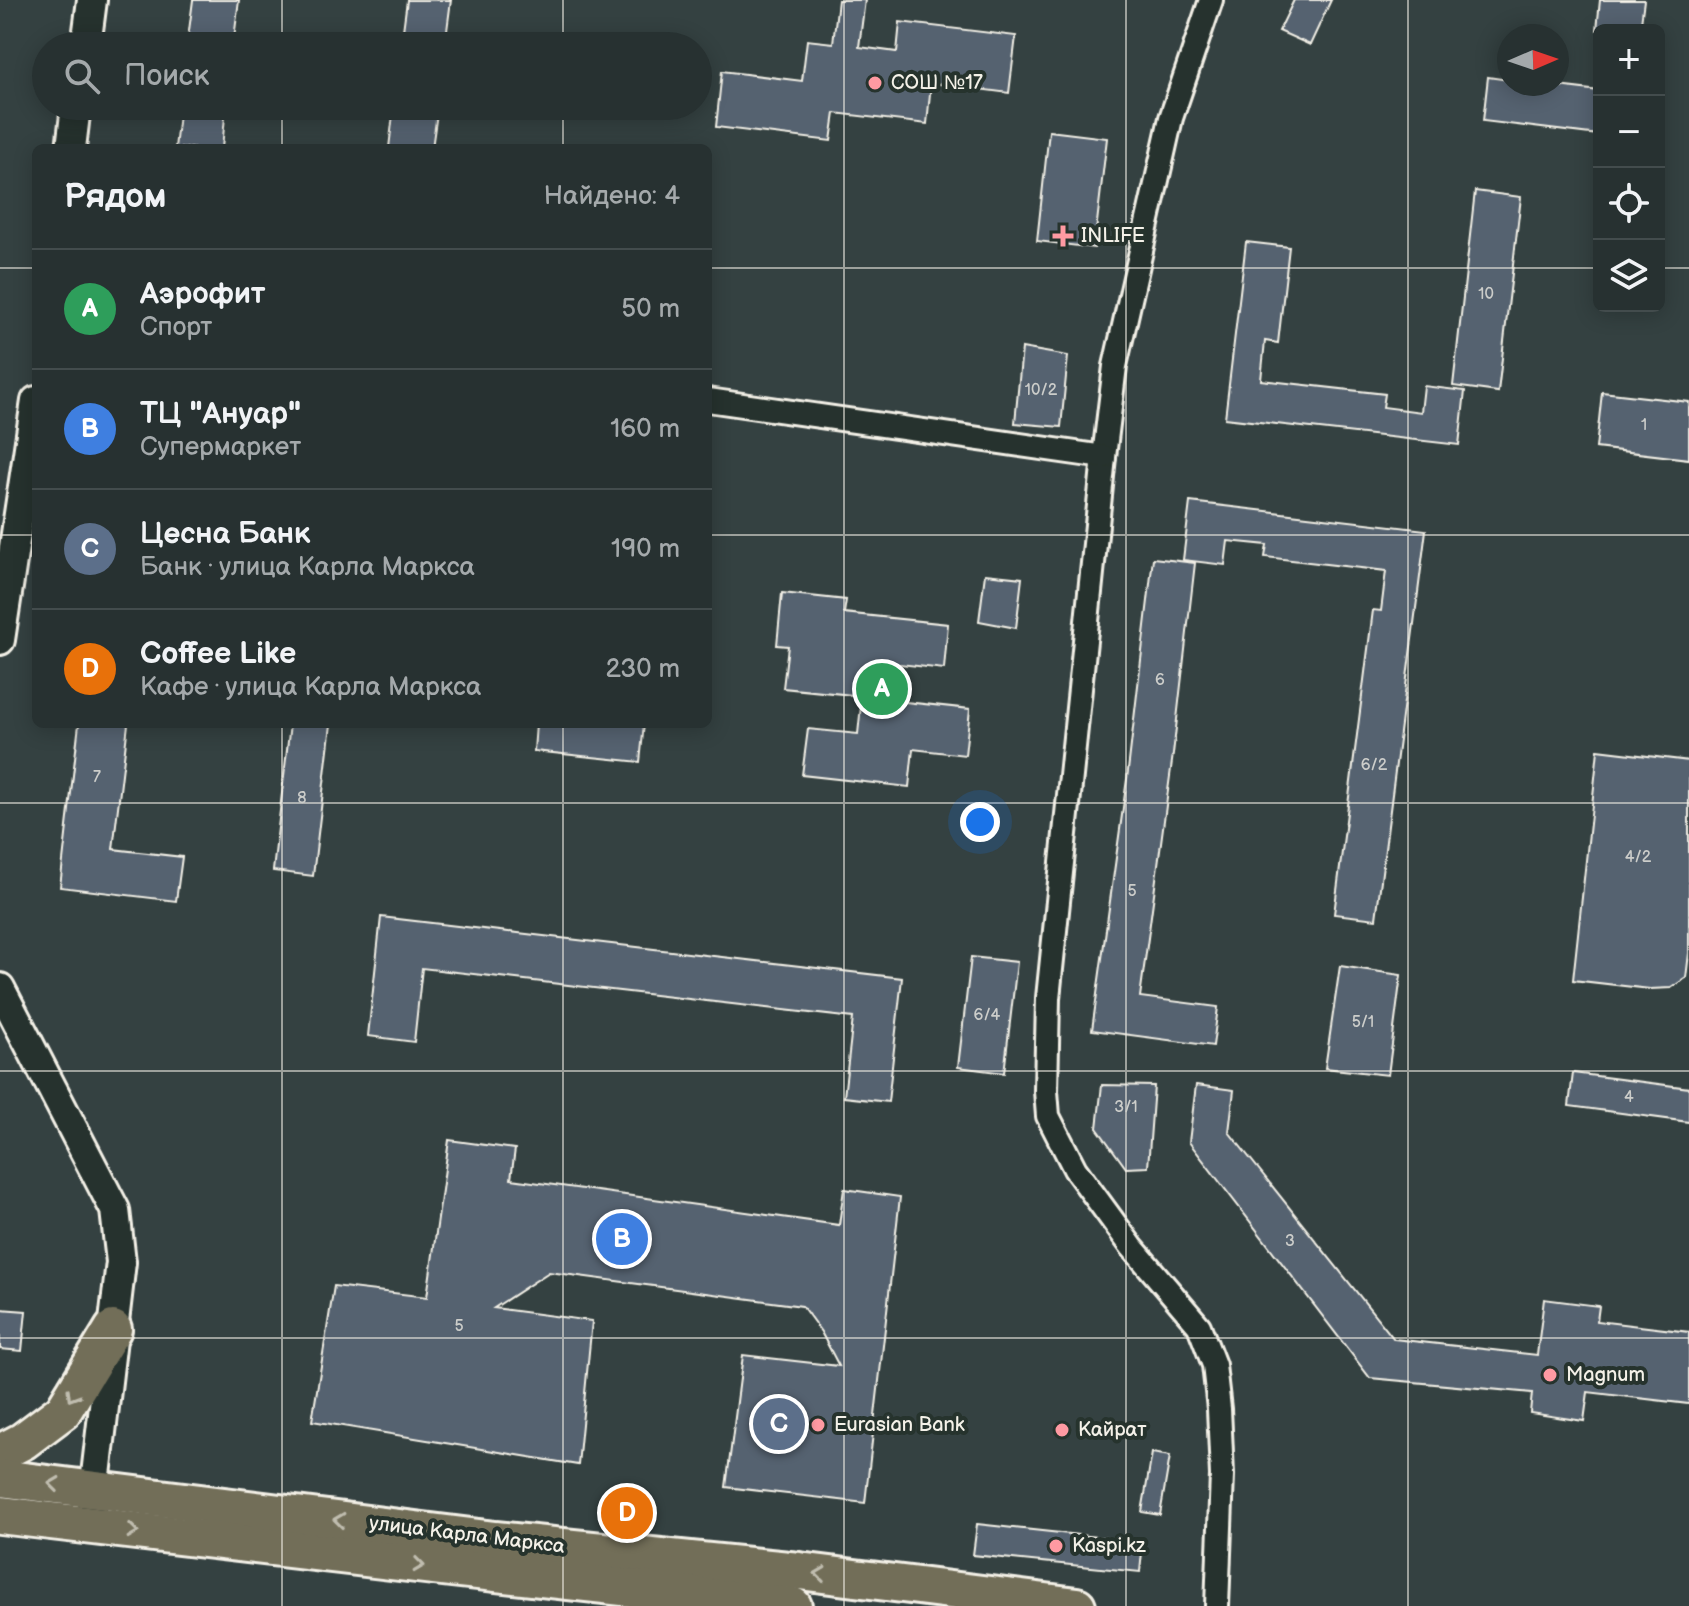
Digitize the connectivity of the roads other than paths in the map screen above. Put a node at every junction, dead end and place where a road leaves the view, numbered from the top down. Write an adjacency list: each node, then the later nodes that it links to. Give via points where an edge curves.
1 (92, 0): 3 (street)
2 (1211, 0): 8 (street, via 1171,118 1115,366)
3 (88, 32)
4 (74, 120): 5 (street)
5 (71, 144)
6 (712, 401): 8 (street)
7 (32, 428): 9 (street)
8 (1104, 457): 19 (street, via 1048,998 1048,1116 1082,1181 1199,1326 1214,1365 1222,1475)
9 (0, 640)
10 (0, 988): 11 (street, via 115,1210 121,1262)
11 (113, 1329): 12 (main road, one-way to 12, via 63,1411); 14 (street)
12 (0, 1453)
13 (0, 1478): 14 (main road, улица Карла Маркса, one-way to 13)
14 (94, 1489): 16 (street); 18 (main road, улица Карла Маркса, one-way to 14)
15 (0, 1515): 16 (main road, улица Карла Маркса)
16 (90, 1526): 17 (main road, улица Карла Маркса, one-way to 17)
17 (793, 1606)
18 (1077, 1606)
19 (1217, 1606)

